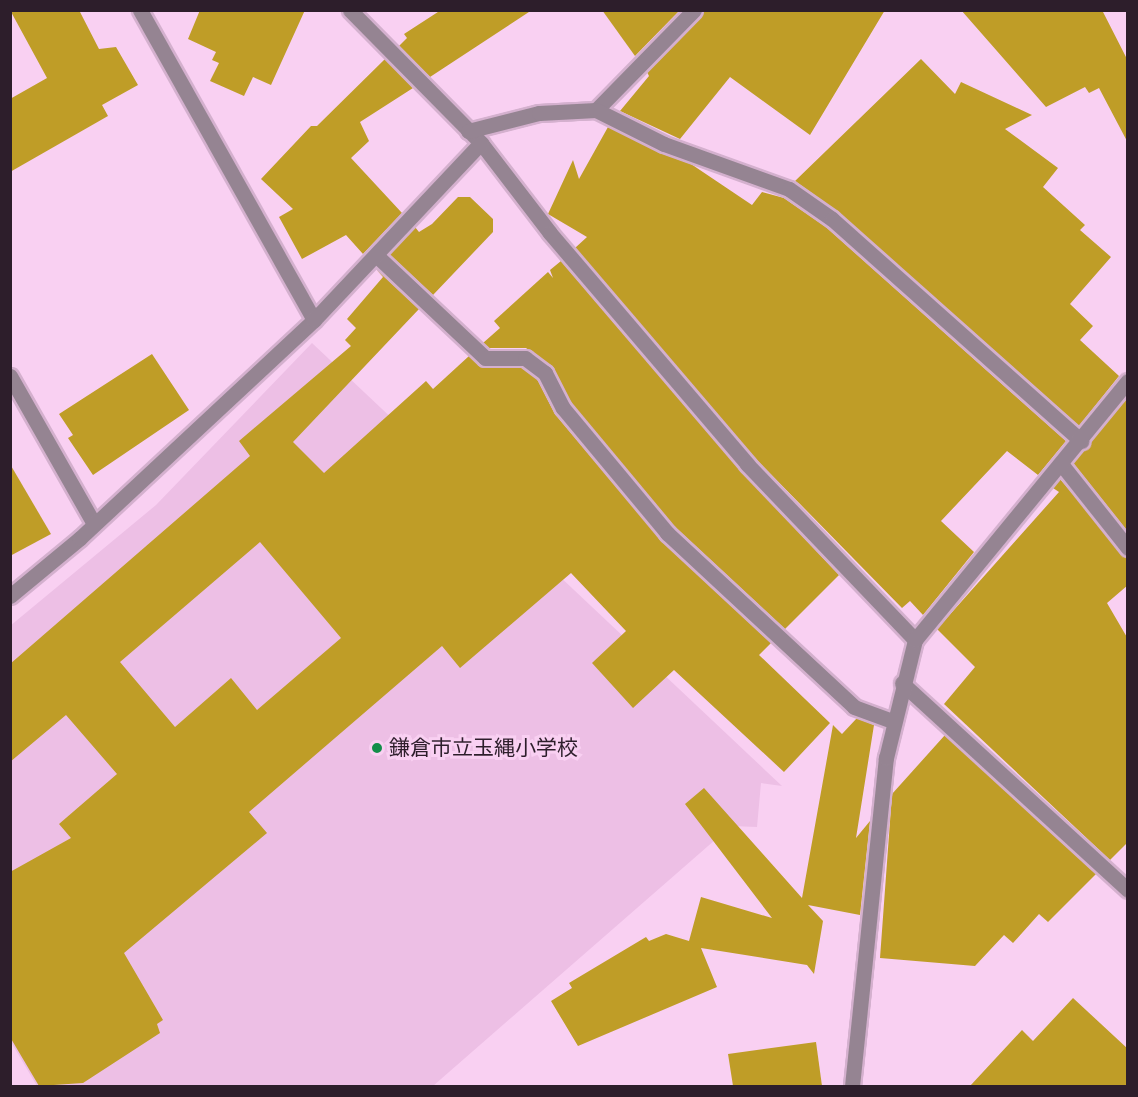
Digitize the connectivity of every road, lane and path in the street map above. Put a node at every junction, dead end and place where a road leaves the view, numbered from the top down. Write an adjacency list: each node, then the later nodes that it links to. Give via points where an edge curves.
1 (140, 10): 8 (street)
2 (350, 10): 5 (street)
3 (694, 10): 4 (street)
4 (596, 110): 5 (street, via 539,113); 11 (street, via 664,144 789,189 832,219)
5 (468, 131): 6 (street)
6 (481, 143): 7 (street); 16 (street, via 550,233 747,464)
7 (378, 257): 8 (street); 18 (street, via 485,358 525,358 545,373 562,408 667,533 854,706)
8 (314, 320): 13 (street)
9 (10, 376): 13 (street)
10 (1128, 381): 11 (street)
11 (1081, 441): 12 (street)
12 (1062, 465): 14 (street); 16 (street)
13 (94, 524): 15 (street)
14 (1128, 548)
15 (10, 596)
16 (915, 640): 17 (street)
17 (902, 682): 18 (street); 19 (street)
18 (892, 721): 20 (street)
19 (1128, 890)
20 (852, 1086)

